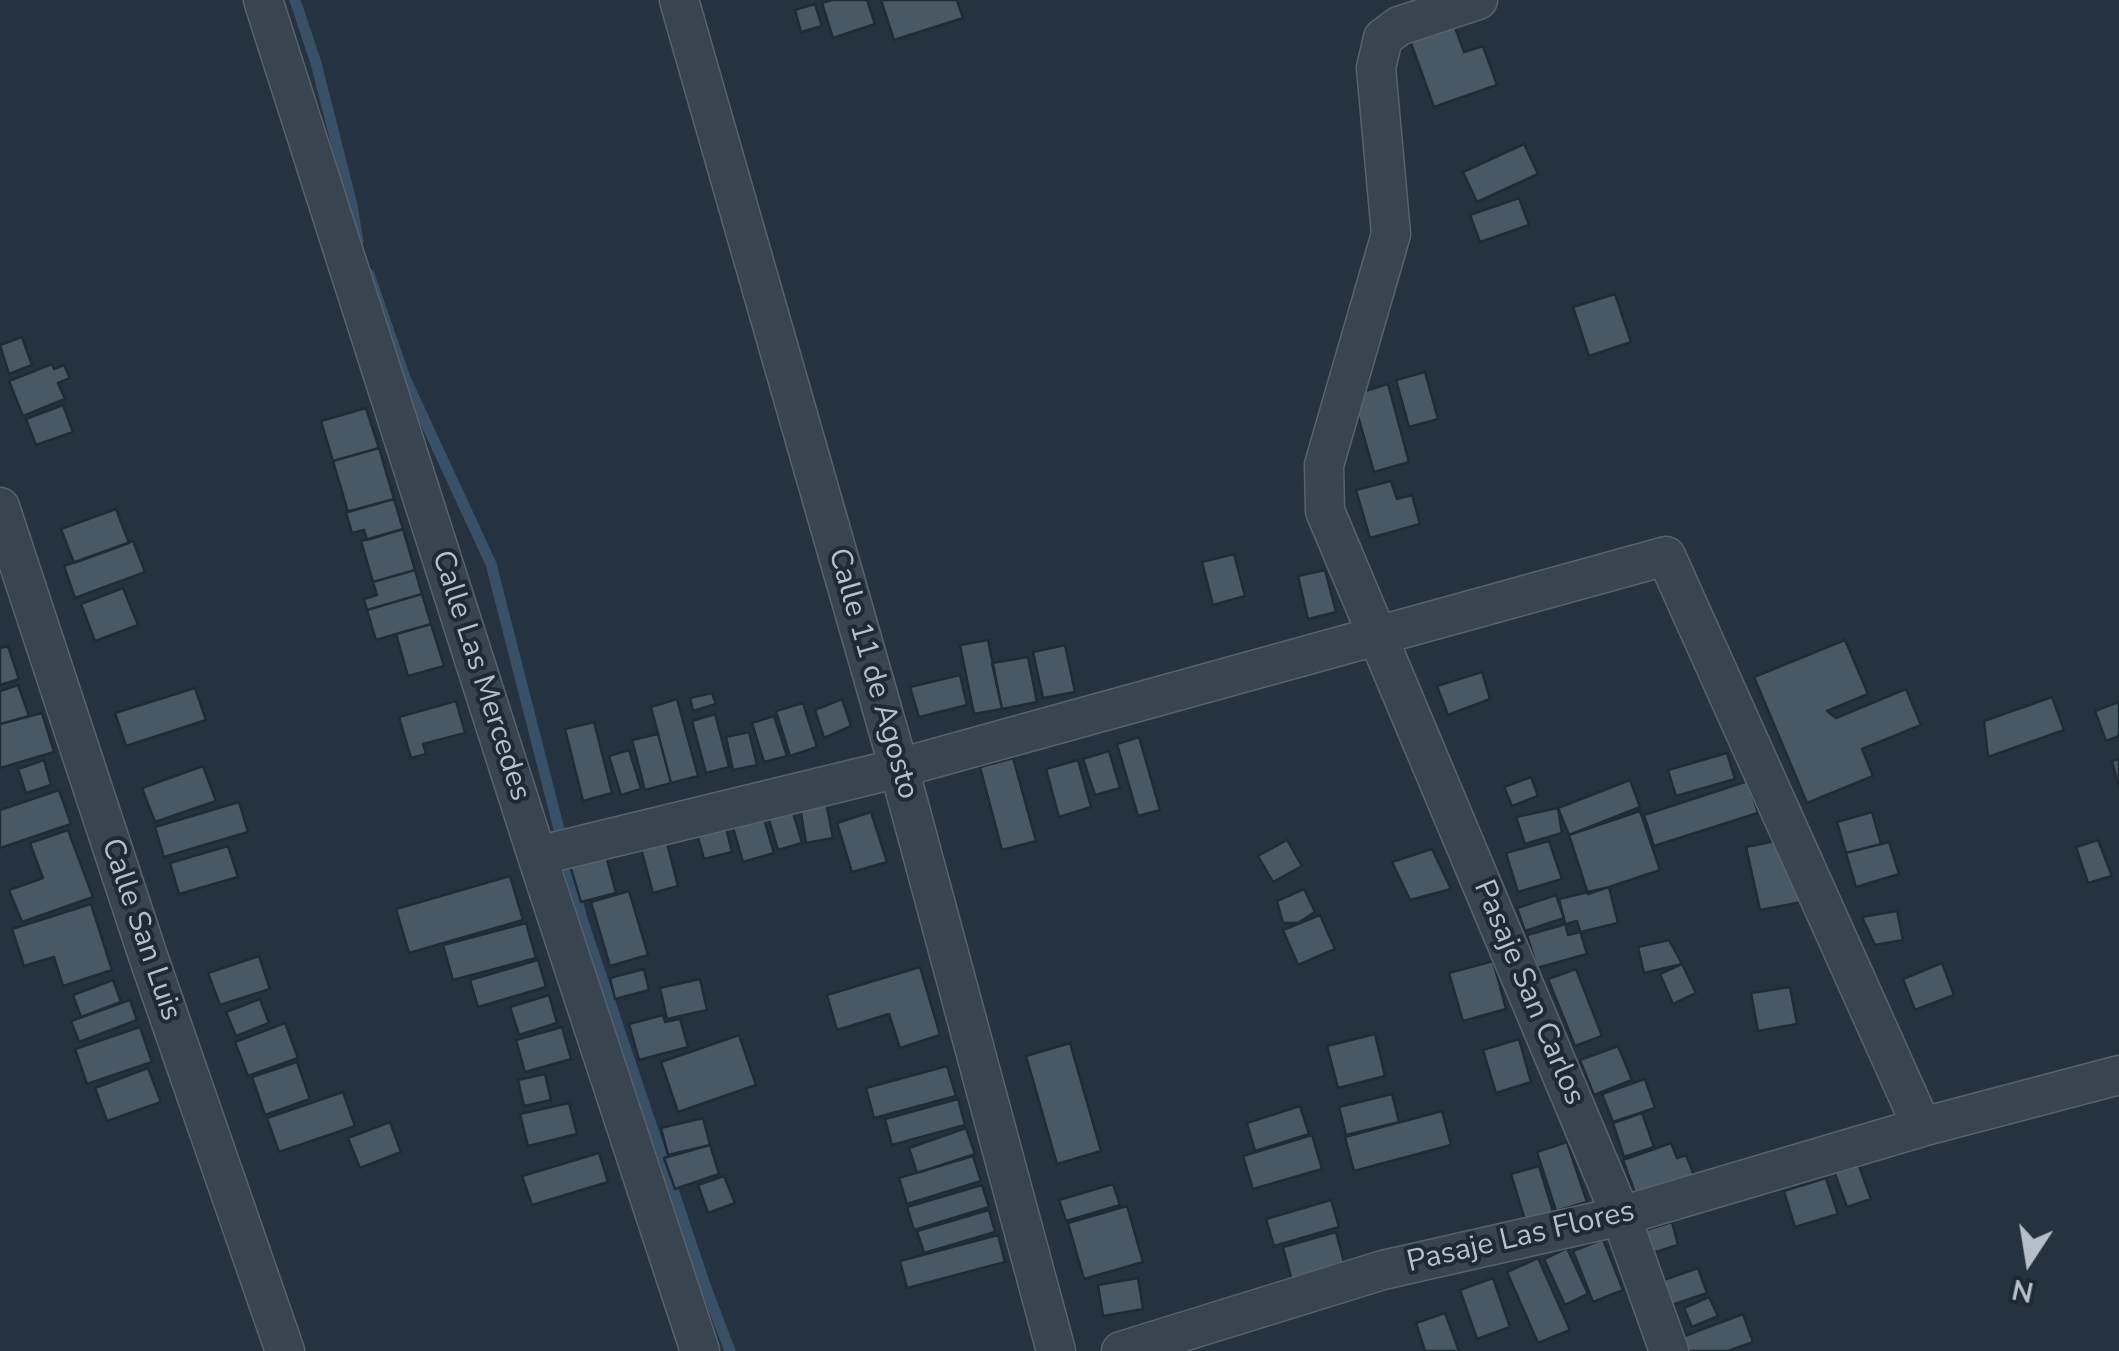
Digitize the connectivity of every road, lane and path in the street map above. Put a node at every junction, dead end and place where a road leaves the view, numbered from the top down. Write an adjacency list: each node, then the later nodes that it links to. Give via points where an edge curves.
1 (263, 0): 7 (street, Calle Las Mercedes)
2 (679, 0): 6 (street, Calle 11 de Agosto)
3 (1478, 0): 5 (street, Pasaje San Carlos, via 1399,26 1383,38 1376,68 1392,234 1324,465 1325,512)
4 (0, 507): 11 (street, Calle San Luis)
5 (1380, 637): 6 (street); 9 (street, via 1666,556); 10 (street, Pasaje San Carlos)
6 (899, 768): 7 (street); 13 (street, Calle 11 de Agosto)
7 (537, 856): 12 (street, Calle Las Mercedes)
8 (2119, 1075): 9 (street, Pasaje Las Flores)
9 (1922, 1127): 10 (street, Pasaje Las Flores)
10 (1621, 1216): 14 (street, Pasaje Las Flores, via 1383,1270); 15 (street, Pasaje San Carlos)
11 (285, 1351)
12 (700, 1351)
13 (1056, 1351)
14 (1121, 1351)
15 (1669, 1351)

